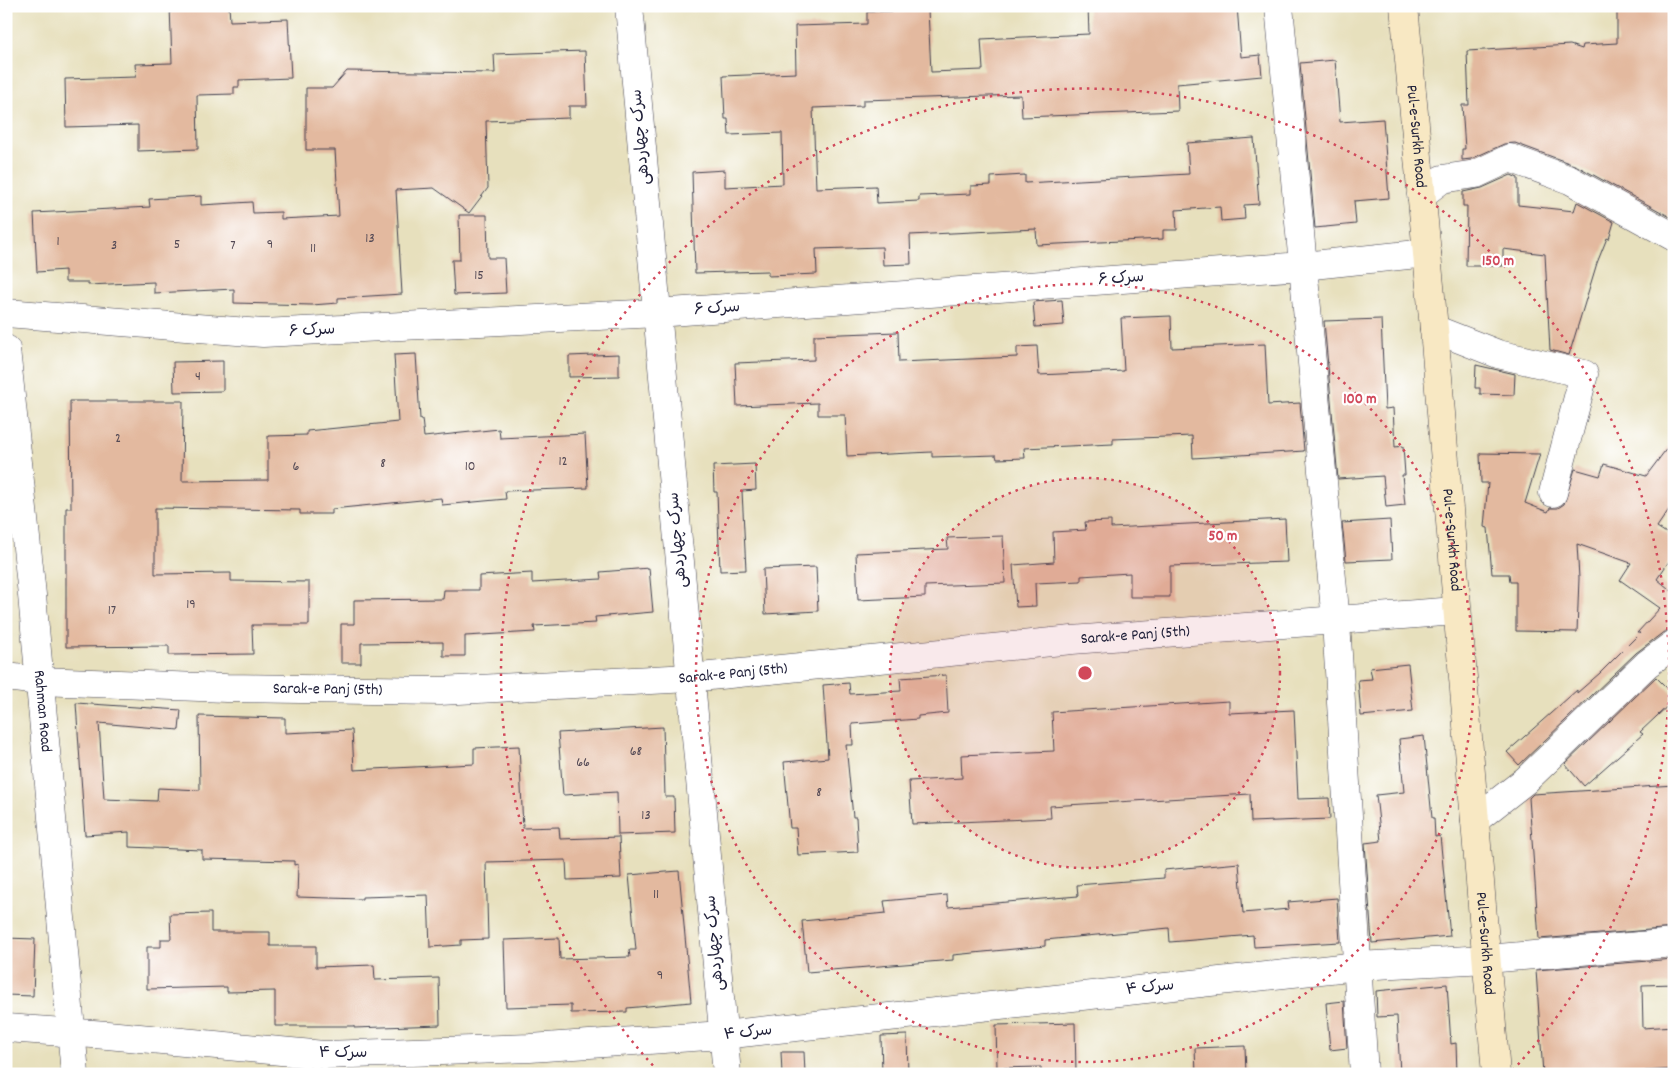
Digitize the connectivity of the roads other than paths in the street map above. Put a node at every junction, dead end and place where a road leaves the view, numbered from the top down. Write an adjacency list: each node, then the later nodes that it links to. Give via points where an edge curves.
1 (629, 6): 9 (street, سرک چهاردهی)
2 (1279, 6): 7 (street)
3 (1404, 6): 4 (street, Pul-e-Surkh Road)
4 (1421, 195): 5 (street, via 1442,179 1476,174 1510,158 1570,180); 6 (street, Pul-e-Surkh Road)
5 (1674, 237)
6 (1426, 253): 7 (street, سرک ۶); 10 (street, Pul-e-Surkh Road)
7 (1303, 266): 9 (street, سرک ۶); 14 (street)
8 (6, 313): 9 (street, سرک ۶, via 263,333)
9 (657, 313): 19 (street, سرک چهاردهی)
10 (1434, 329): 12 (street, via 1498,354 1584,374); 13 (street, Pul-e-Surkh Road)
11 (6, 349): 20 (street, Rahman Road)
12 (1553, 493)
13 (1456, 611): 14 (street, Sarak-e Panj (5th)); 21 (street, Pul-e-Surkh Road)
14 (1336, 622): 19 (street, Sarak-e Panj (5th), via 1072,640); 24 (street)
15 (1674, 644): 17 (street)
16 (1674, 661): 17 (street)
17 (1647, 664): 21 (street, via 1526,780)
18 (6, 676): 20 (street, Sarak-e Panj (5th))
19 (690, 678): 20 (street, Sarak-e Panj (5th), via 440,691); 27 (street, سرک چهاردهی)
20 (39, 681): 26 (street, Rahman Road)
21 (1475, 820): 23 (street, Pul-e-Surkh Road)
22 (1674, 943): 23 (street, سرک ۴)
23 (1487, 959): 24 (street, سرک ۴); 31 (street, Pul-e-Surkh Road)
24 (1358, 966): 27 (street, سرک ۴); 30 (street)
25 (6, 1028): 26 (street, سرک ۴)
26 (70, 1033): 27 (street, سرک ۴, via 324,1055 530,1048); 28 (street, Rahman Road)
27 (723, 1036): 29 (street, سرک چهاردهی)
28 (75, 1074)
29 (727, 1074)
30 (1364, 1074)
31 (1496, 1074)

